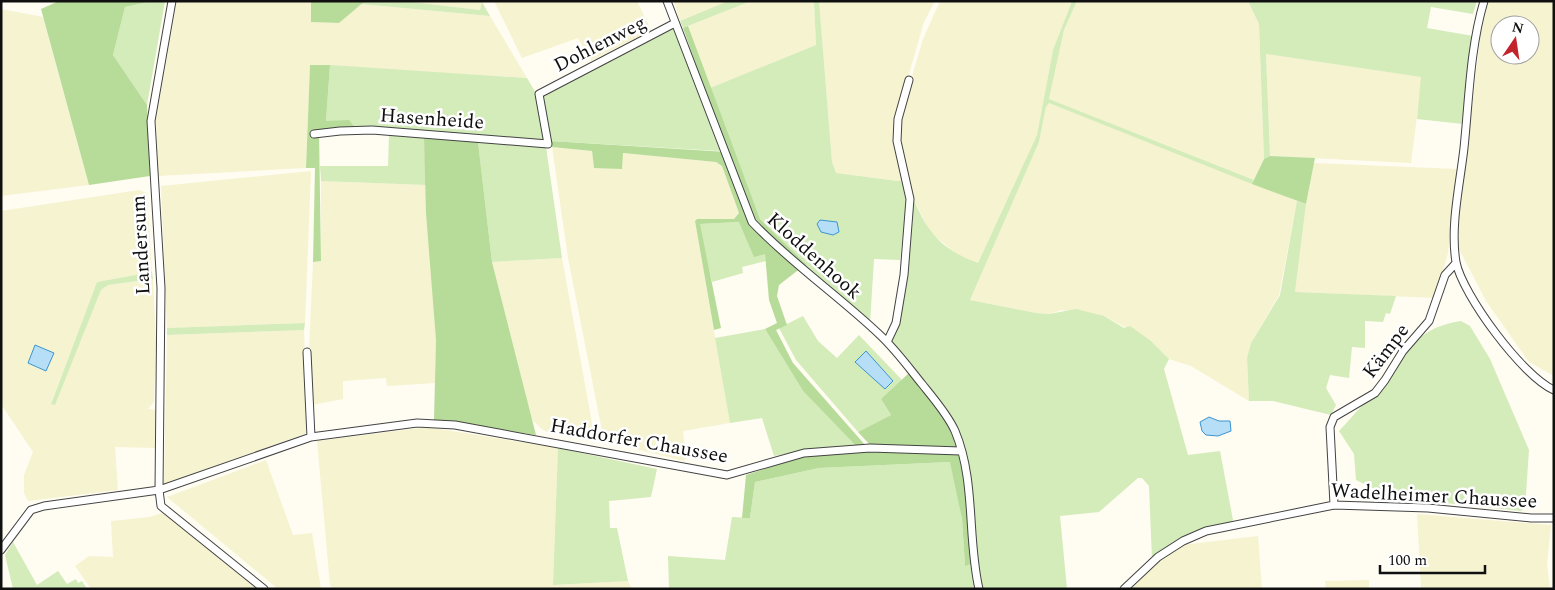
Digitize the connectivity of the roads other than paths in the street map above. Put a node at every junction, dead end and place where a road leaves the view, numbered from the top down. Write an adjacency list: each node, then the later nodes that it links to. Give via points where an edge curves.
1 (172, 1): 14 (street, Landersum, via 151,121 161,288)
2 (667, 1): 4 (street, Kloddenhook)
3 (1484, 1): 8 (street, via 1475,38 1457,204)
4 (675, 23): 7 (street, Dohlenweg, via 539,94); 9 (street, Kloddenhook, via 752,222 777,248)
5 (909, 80): 9 (street, via 898,119 897,141 910,199 896,324)
6 (314, 134): 7 (street, Hasenheide, via 372,130)
7 (548, 144)
8 (1456, 263): 11 (street, via 1469,293 1493,328 1535,378); 15 (street, Kämpe, via 1445,275 1429,321 1403,351 1375,393 1334,417 1330,427)
9 (887, 342): 13 (street, Kloddenhook, via 934,398 955,431)
10 (307, 352): 12 (street)
11 (1554, 390)
12 (311, 437): 13 (street, Haddorfer Chaussee, via 416,423 455,425 727,475 804,453 870,448); 14 (street)
13 (960, 451): 19 (street, via 970,491 973,562)
14 (159, 490): 17 (street, via 31,510); 18 (street, via 161,506)
15 (1334, 505): 16 (street, Wadelheimer Chaussee, via 1428,508); 20 (street, Wadelheimer Chaussee, via 1206,531 1158,557)
16 (1554, 518)
17 (1, 550)
18 (264, 589)
19 (979, 589)
20 (1124, 589)

